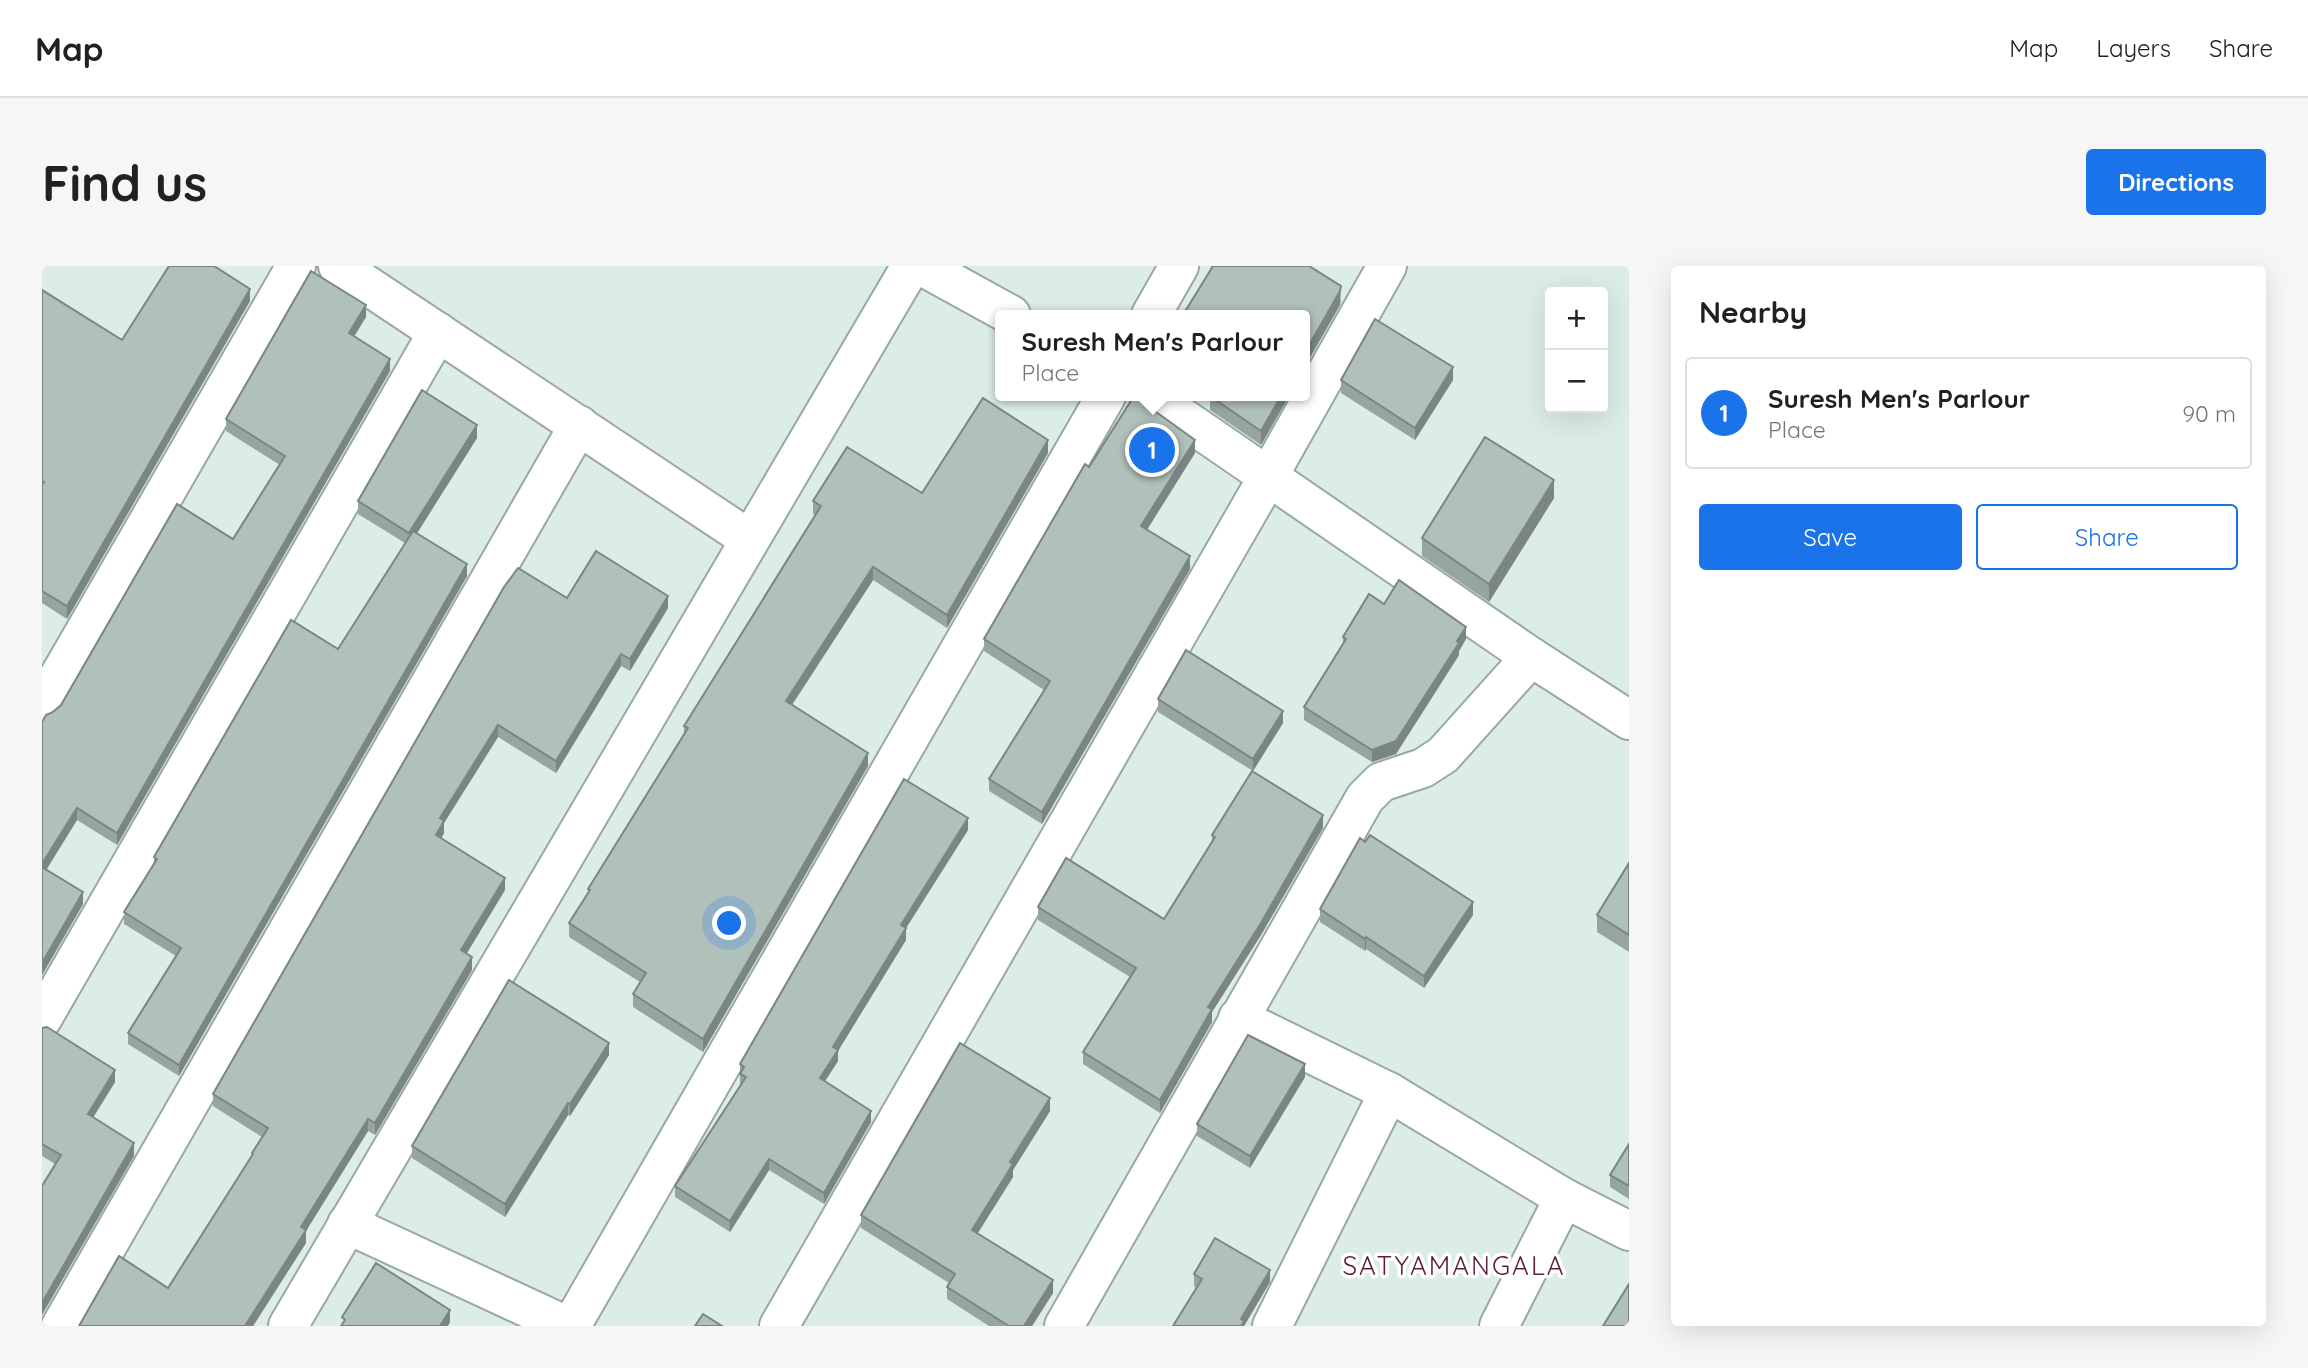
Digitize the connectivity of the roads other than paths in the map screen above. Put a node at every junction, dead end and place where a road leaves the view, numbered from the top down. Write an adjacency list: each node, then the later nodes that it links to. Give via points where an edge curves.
1 (296, 266): 16 (street)
2 (338, 266): 9 (street)
3 (911, 266): 14 (street)
4 (922, 266): 7 (street)
5 (1179, 266): 8 (street)
6 (1387, 266): 13 (street)
7 (1002, 310)
8 (1155, 310)
9 (438, 332): 12 (street); 19 (street)
10 (1103, 401): 26 (street)
11 (1158, 401): 13 (street)
12 (579, 425): 14 (street); 24 (street)
13 (1269, 475): 15 (street); 27 (street)
14 (749, 539): 22 (street)
15 (1531, 657): 17 (street); 18 (street, via 1443,755 1423,768 1381,782 1364,798)
16 (42, 706)
17 (1629, 720)
18 (1238, 1018): 20 (street); 28 (street)
19 (42, 1019)
20 (1389, 1092): 21 (street); 29 (street)
21 (1564, 1198): 23 (street); 30 (street)
22 (347, 1224): 25 (street); 26 (street)
23 (1629, 1231)
24 (61, 1326)
25 (288, 1326)
26 (569, 1326)
27 (779, 1326)
28 (1064, 1326)
29 (1272, 1326)
30 (1499, 1326)

